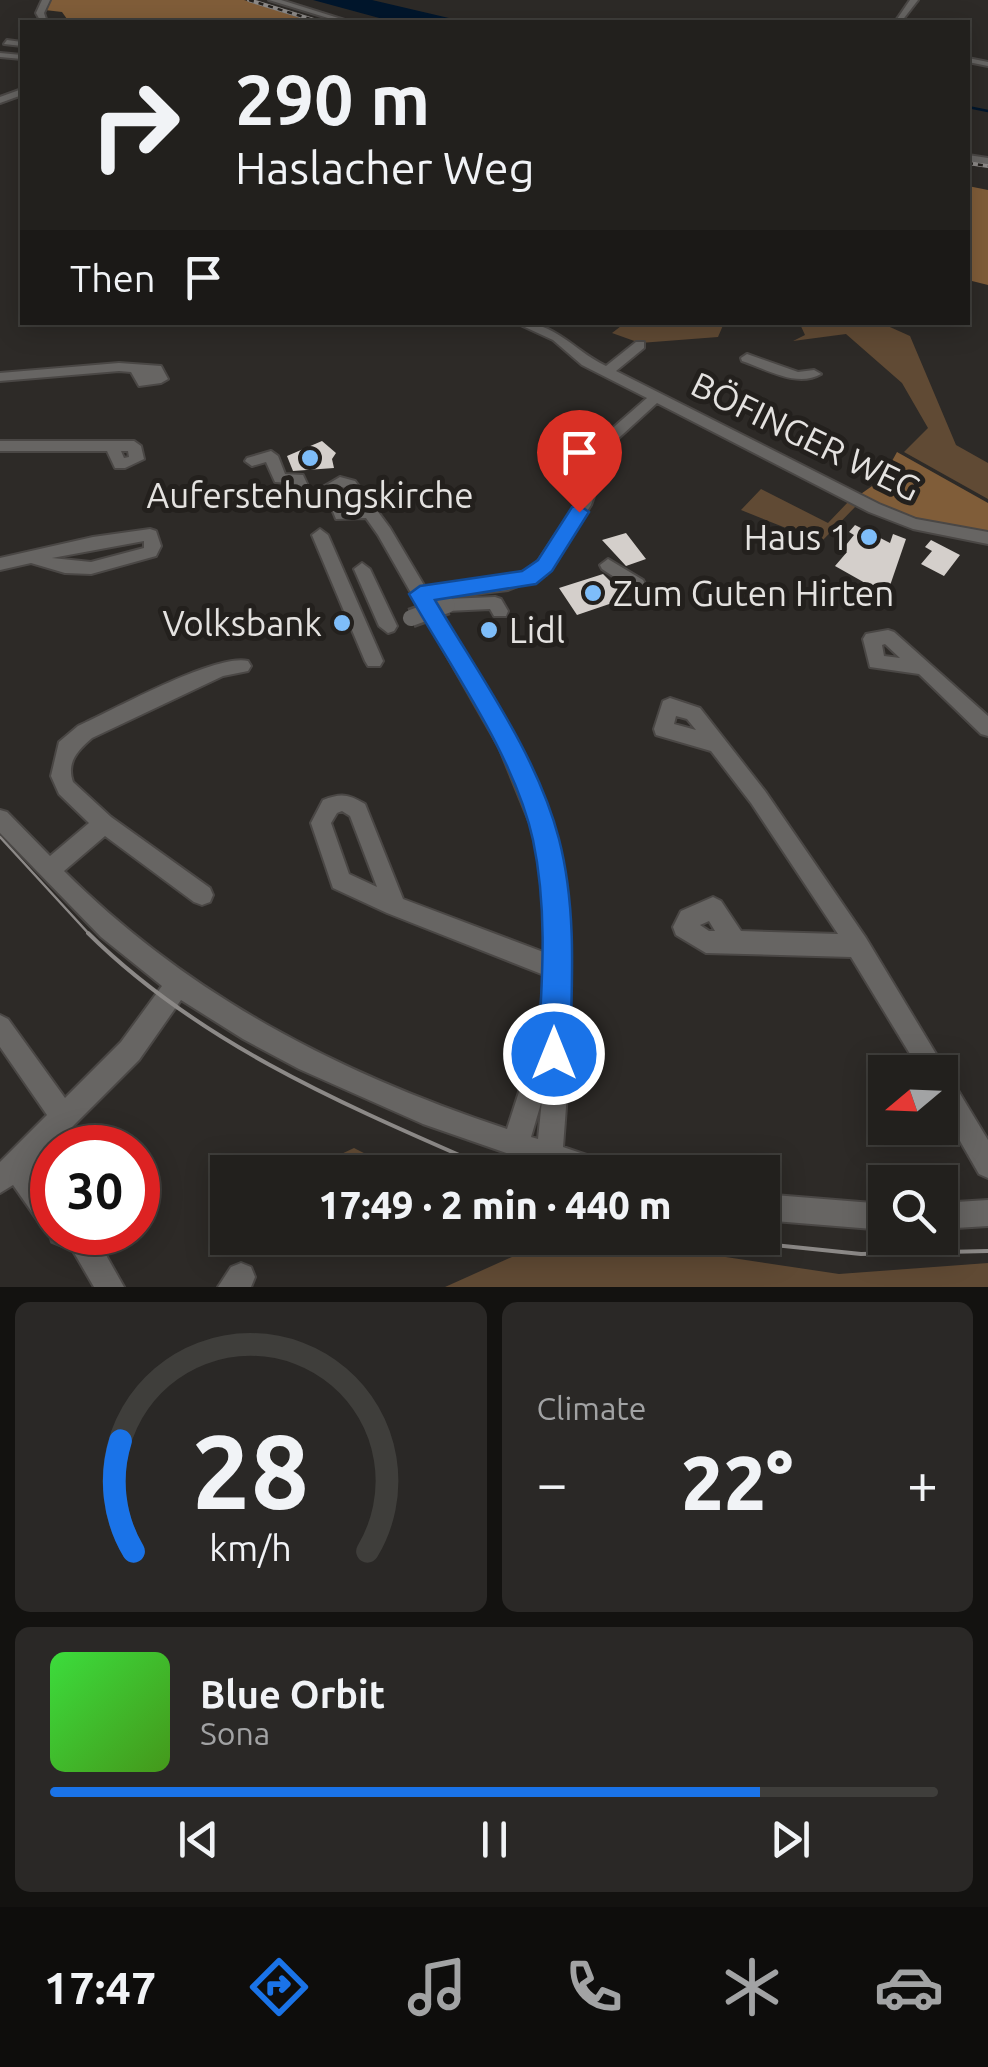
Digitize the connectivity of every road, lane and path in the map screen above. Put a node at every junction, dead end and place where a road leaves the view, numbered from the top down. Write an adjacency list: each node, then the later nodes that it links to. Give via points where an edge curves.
1 (273, 0): 2 (street)
2 (339, 20)
3 (7, 42): 4 (street)
4 (20, 44)
5 (527, 325): 9 (street, BÖFINGER WEG)
6 (640, 345): 9 (street)
7 (747, 358): 10 (street, BÖFINGER WEG, via 798,376)
8 (135, 368): 11 (street)
9 (607, 372): 12 (street, BÖFINGER WEG)
10 (814, 374)
11 (0, 378)
12 (657, 396): 19 (street, BÖFINGER WEG, via 874,508 913,524); 27 (street, BÖFINGER WEG, via 607,440 583,505 540,571 514,583)
13 (0, 446): 14 (street)
14 (112, 446)
15 (252, 462): 16 (street, via 271,456 279,474 298,478)
16 (302, 488)
17 (366, 512): 27 (street)
18 (320, 535): 25 (street)
19 (988, 538)
20 (60, 549): 21 (street); 24 (street); 24 (street, via 150,535 153,546 102,566)
21 (33, 557): 22 (street); 24 (street)
22 (0, 564)
23 (608, 564): 26 (street)
24 (55, 566)
25 (338, 576): 29 (street, via 365,565); 30 (street)
26 (638, 584)
27 (420, 594): 43 (street, via 533,800 556,888)
28 (500, 611): 29 (street, bridge, via 495,603 447,606)
29 (388, 626): 30 (street)
30 (363, 634): 31 (street)
31 (374, 660)
32 (242, 666): 37 (street, via 220,668 85,732 66,748 66,788)
33 (924, 668): 34 (street)
34 (988, 728)
35 (718, 746): 42 (street)
36 (0, 819): 38 (street)
37 (104, 824): 38 (street); 39 (street)
38 (49, 870): 44 (street)
39 (202, 895)
40 (395, 906): 40 (street, via 358,810 344,802 330,806 321,824 341,881); 43 (street)
41 (735, 942): 42 (street)
42 (858, 946): 47 (street)
43 (557, 969): 46 (street)
44 (178, 984): 49 (street, via 130,1051); 50 (street, via 332,1072)
45 (0, 1028): 49 (street)
46 (552, 1030): 50 (street); 51 (street, via 556,1080)
47 (925, 1055)
48 (958, 1113): 52 (street)
49 (64, 1118): 53 (street)
50 (516, 1144): 51 (street)
51 (548, 1155)
52 (988, 1165)
53 (8, 1173): 54 (street)
54 (30, 1196)
55 (780, 1208): 58 (street)
56 (988, 1213): 57 (street)
57 (958, 1215)
58 (868, 1216)
59 (90, 1255): 60 (street)
60 (110, 1287)

